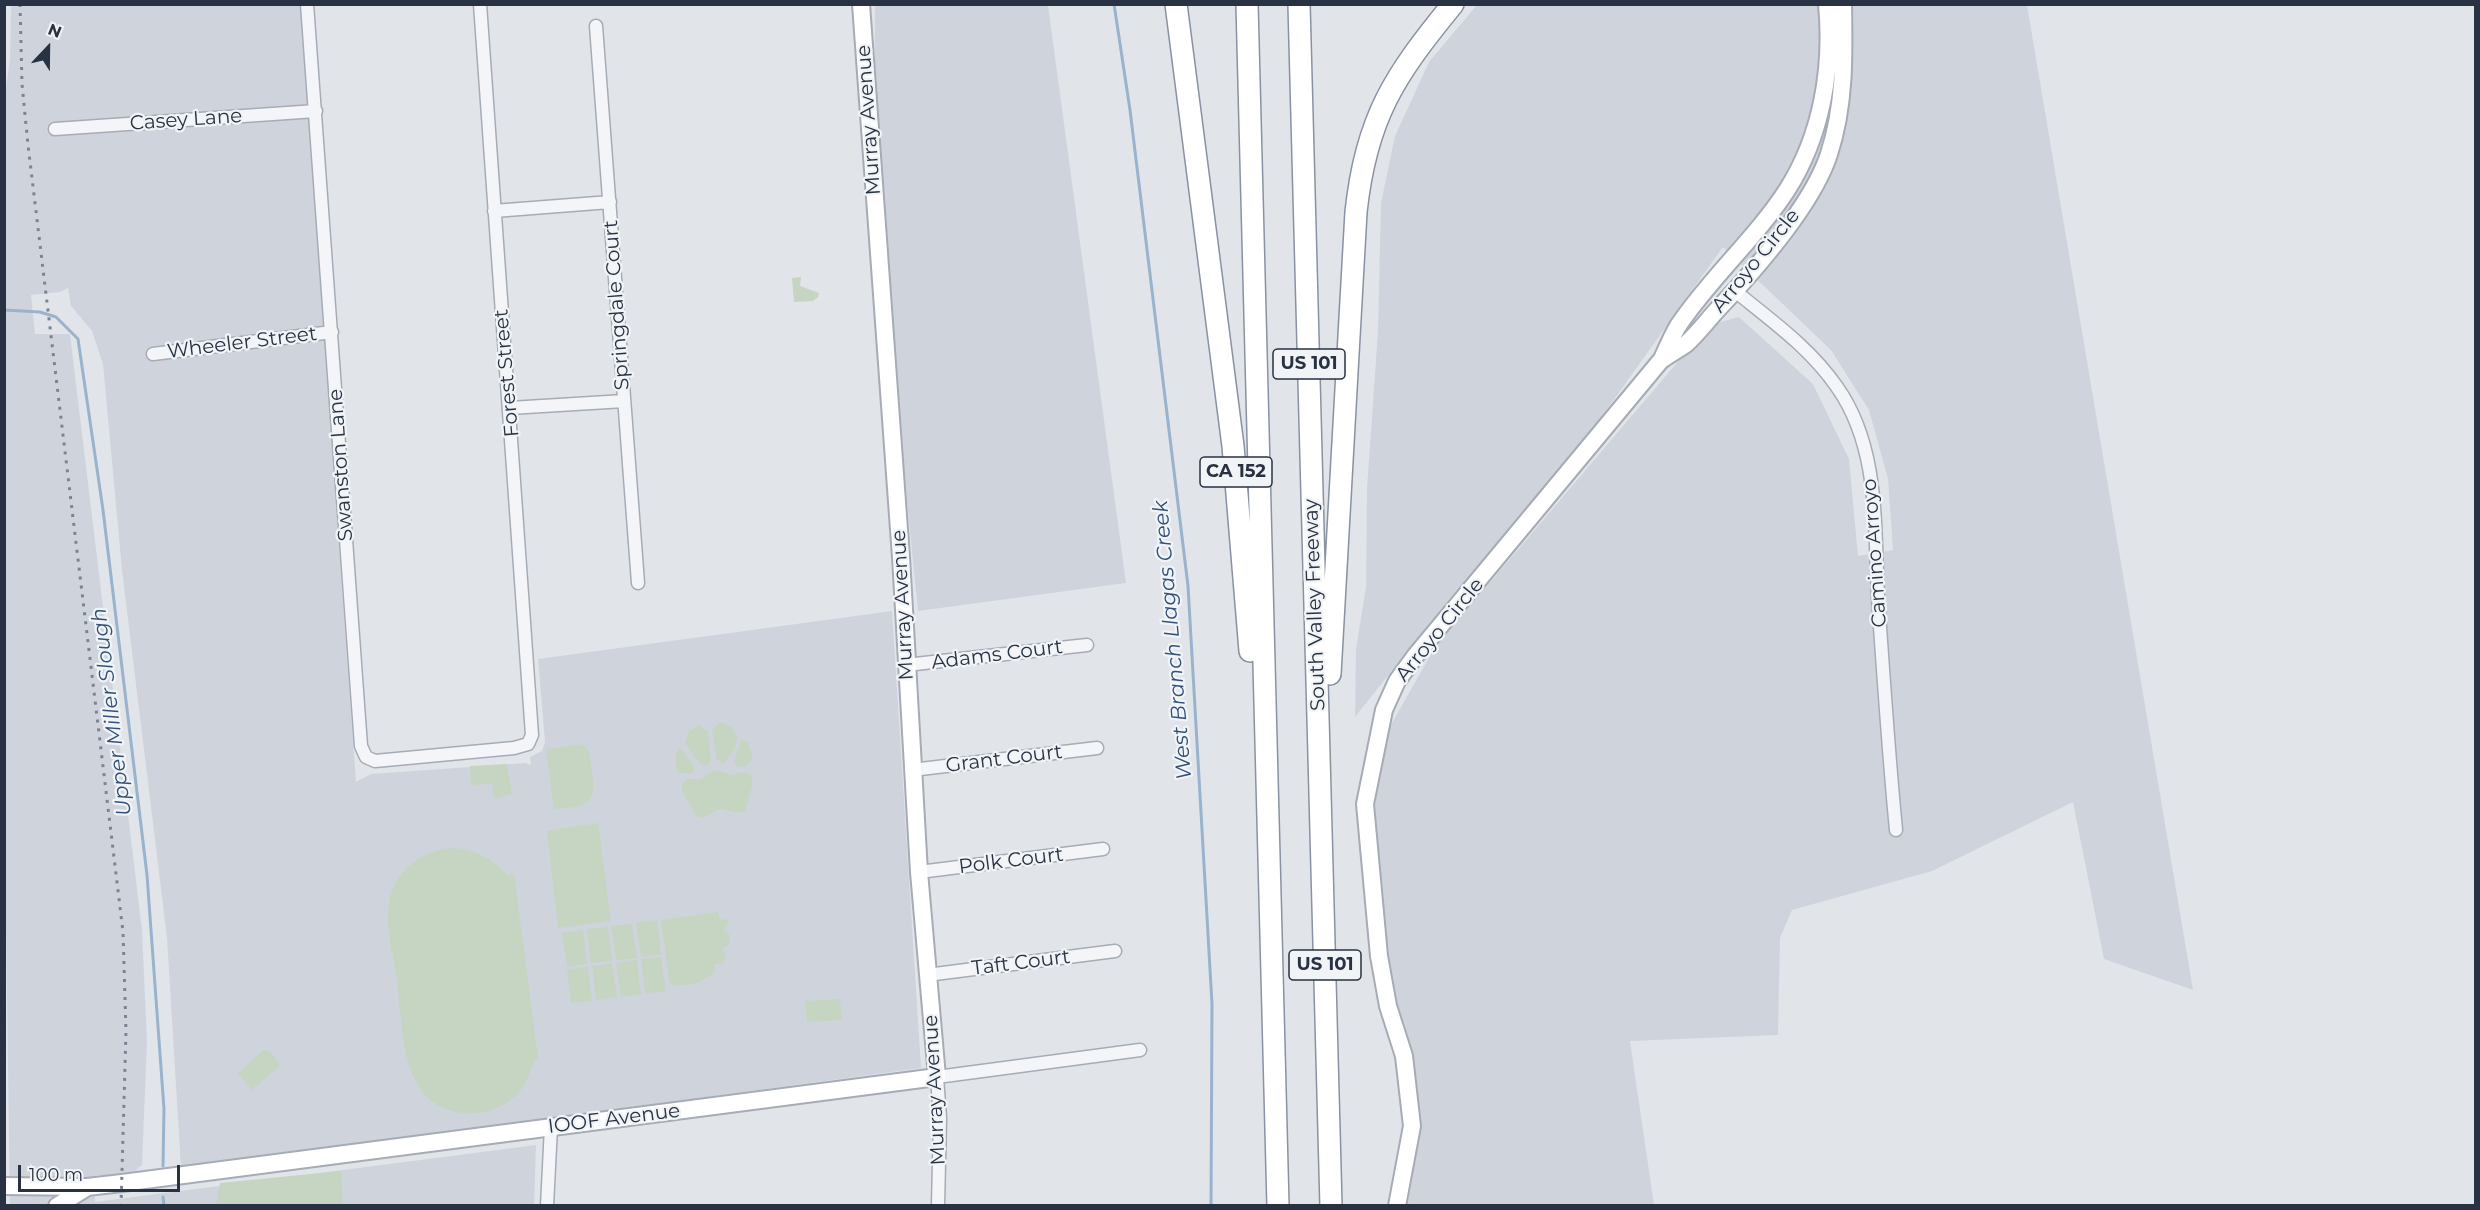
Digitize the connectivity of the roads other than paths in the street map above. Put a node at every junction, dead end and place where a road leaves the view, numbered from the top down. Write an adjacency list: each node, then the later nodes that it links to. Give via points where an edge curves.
1 (307, 4): 11 (street, Swanston Lane)
2 (480, 4): 14 (street, Forest Street)
3 (861, 4): 23 (street, Murray Avenue)
4 (1176, 4): 31 (highway, CA 152, via 1235,470)
5 (1246, 4): 31 (highway, US 101)
6 (1299, 4): 24 (highway, South Valley Freeway / US 101)
7 (1453, 4): 24 (highway, via 1393,83 1376,119 1361,170 1330,675)
8 (1827, 4): 18 (street, Arroyo Circle, via 1824,94 1803,159 1787,190 1678,327)
9 (1844, 4): 15 (street, Arroyo Circle, via 1842,94 1829,156 1791,222)
10 (596, 26): 13 (street, Springdale Court)
11 (316, 111): 12 (street, Casey Lane); 16 (street, Swanston Lane)
12 (55, 129)
13 (609, 202): 14 (street); 19 (street, Springdale Court)
14 (494, 211): 20 (street, Forest Street)
15 (1735, 291): 18 (street, Arroyo Circle, via 1686,343); 28 (street, Camino Arroyo, via 1799,342 1838,388 1854,418 1869,468)
16 (332, 332): 17 (street, Wheeler Street); 25 (street, Swanston Lane, via 361,746 366,757 375,761 503,749)
17 (153, 354)
18 (1662, 359): 44 (street, Arroyo Circle, via 1416,655 1397,681 1384,710 1365,804 1379,956 1404,1056 1412,1126)
19 (624, 401): 20 (street); 21 (street, Springdale Court)
20 (510, 408): 25 (street, Forest Street, via 533,727)
21 (638, 583)
22 (1087, 645): 23 (street, Adams Court)
23 (906, 665): 27 (street, Murray Avenue)
24 (1318, 724): 43 (highway, South Valley Freeway / US 101)
25 (530, 741)
26 (1097, 748): 27 (street, Grant Court)
27 (912, 770): 30 (street, Murray Avenue)
28 (1896, 830)
29 (1103, 849): 30 (street, Polk Court)
30 (919, 872): 33 (street, Murray Avenue)
31 (1271, 942): 42 (highway, US 101)
32 (1116, 951): 33 (street, Taft Court)
33 (927, 975): 35 (street, Murray Avenue)
34 (1140, 1050): 35 (street, IOOF Avenue)
35 (937, 1077): 36 (street, IOOF Avenue); 41 (street, Murray Avenue)
36 (550, 1127): 38 (street, IOOF Avenue); 40 (street)
37 (4, 1186): 38 (street, IOOF Avenue)
38 (87, 1187): 39 (street, IOOF Avenue)
39 (57, 1206)
40 (547, 1206)
41 (938, 1206)
42 (1278, 1206)
43 (1331, 1206)
44 (1397, 1206)

